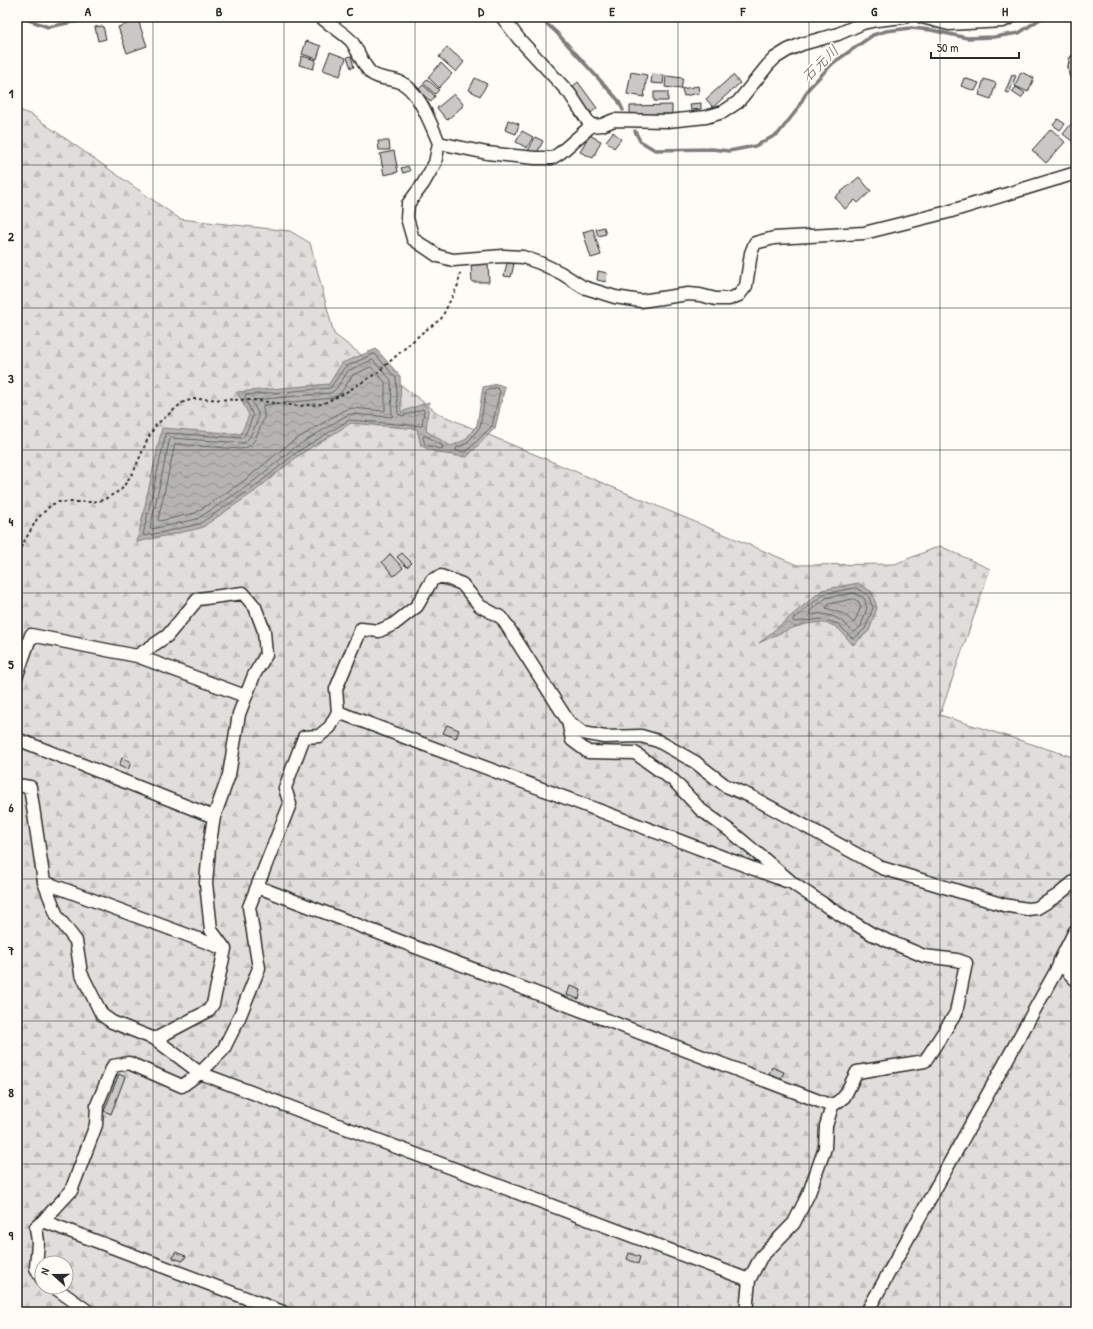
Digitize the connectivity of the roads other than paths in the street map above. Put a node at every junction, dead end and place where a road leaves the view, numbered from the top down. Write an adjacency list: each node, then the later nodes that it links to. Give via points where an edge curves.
1 (321, 17): 9 (street, via 351,40 363,64 372,74 400,82 407,87 419,101)
2 (502, 17): 8 (street, via 570,94)
3 (904, 17): 8 (street, via 877,20 788,50 768,64 738,102 715,115 668,121 614,120)
4 (922, 17): 5 (street, via 949,24 1003,21)
5 (1011, 17)
6 (1076, 61): 7 (street)
7 (1076, 74)
8 (591, 126): 9 (street, via 552,158 487,153)
9 (438, 143): 10 (street, via 435,162 408,204 407,218 414,239 438,256 453,260 503,256 524,258 561,273 583,286 615,297 641,301 688,294 716,299 729,299 739,295 746,286 755,243 774,238 864,233 948,212)
10 (1076, 173)
11 (138, 656): 12 (street, via 31,635); 13 (street); 13 (street, via 167,636 198,599 243,593 258,613 264,631 266,655 254,674)
12 (17, 675)
13 (245, 696): 18 (street, via 239,714 229,775)
14 (338, 712): 15 (street, via 336,689 361,629 379,631 394,624 417,606 432,580 441,576 462,584 480,606 502,618); 21 (street); 22 (street, via 330,727 319,736 304,737 285,788 290,804)
15 (568, 721): 19 (street, via 583,733 605,737 641,736 658,741 695,762 726,786 750,796 882,868 1004,906 1027,909 1037,908); 21 (street, via 572,740 588,752 636,754 674,781 701,810 733,832)
16 (17, 739): 18 (street)
17 (17, 784): 20 (street, via 30,787)
18 (214, 816): 24 (street, via 208,848 206,883 211,930)
19 (1076, 880)
20 (44, 882): 24 (street); 27 (street, via 57,916 76,941 81,973 102,1015 112,1022)
21 (795, 885): 29 (street, via 872,934 924,956 966,962 956,1013 925,1061 857,1072 844,1097)
22 (258, 887): 28 (street, via 249,907 259,968 223,1050); 29 (street)
23 (1076, 932): 25 (main road)
24 (225, 949): 27 (street, via 213,1004 208,1011)
25 (1061, 962): 26 (main road); 37 (street)
26 (1076, 978)
27 (155, 1039): 28 (street)
28 (200, 1073): 30 (street, via 182,1086 129,1063 113,1066 97,1105 96,1125 71,1191); 32 (street)
29 (832, 1106): 32 (street, via 826,1126 825,1148 809,1193 794,1222 761,1257)
30 (43, 1221): 31 (street, via 36,1227); 35 (street)
31 (37, 1255)
32 (749, 1280): 36 (street)
33 (65, 1295): 34 (street)
34 (89, 1312)
35 (283, 1312)
36 (746, 1312)
37 (866, 1312)

